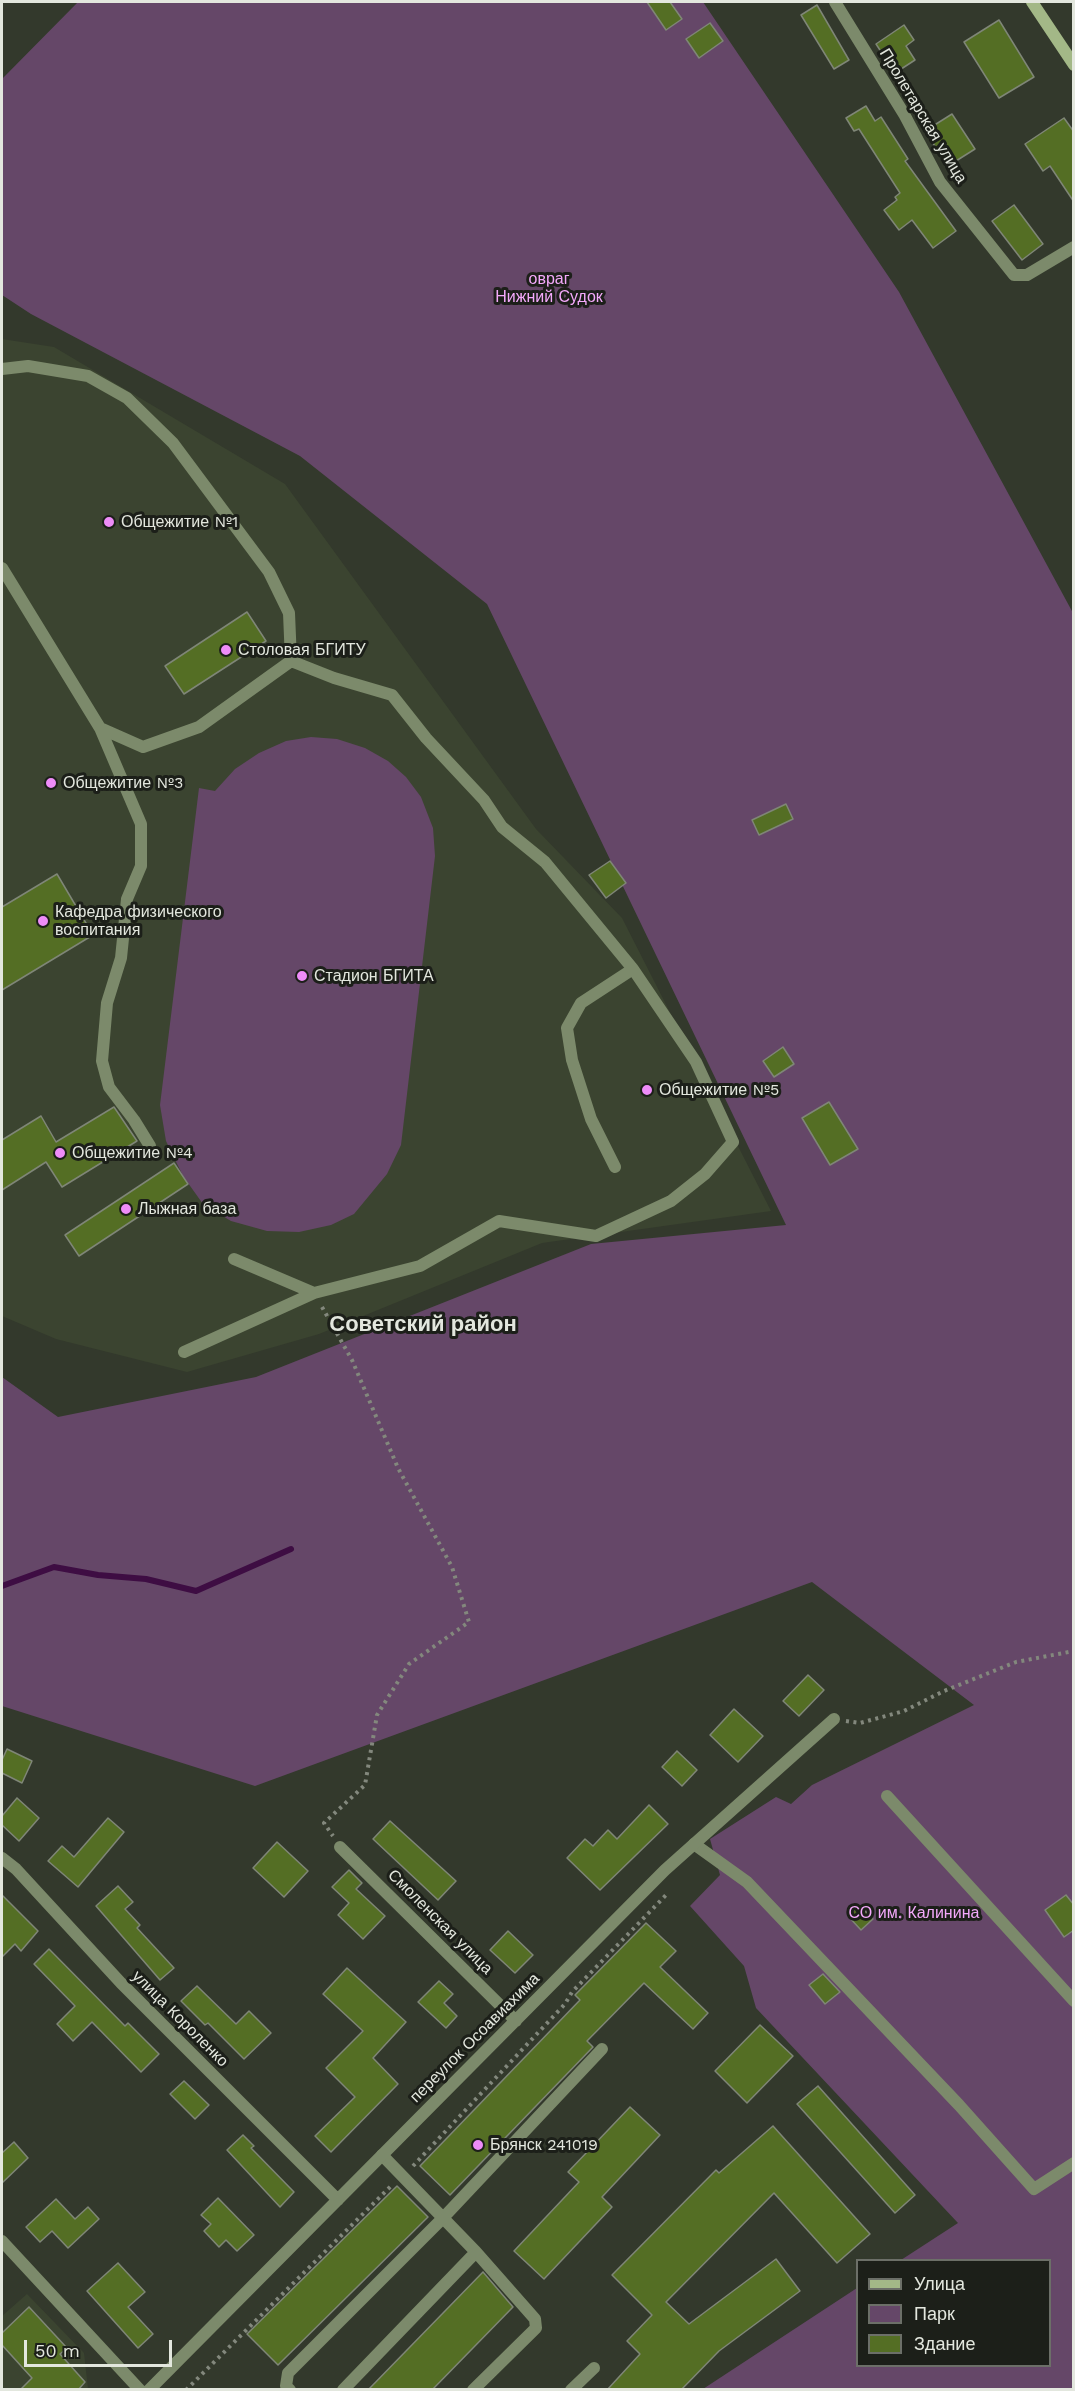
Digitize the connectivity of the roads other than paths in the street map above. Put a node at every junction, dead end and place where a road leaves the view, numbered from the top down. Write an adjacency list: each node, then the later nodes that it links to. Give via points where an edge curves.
1 (835, 2): 4 (street, Пролетарская улица, via 904,114 940,183 1014,276 1027,276)
2 (1032, 2): 3 (main road)
3 (1074, 65)
4 (1074, 247)
5 (2, 369): 7 (street, via 27,366 88,376 127,398 173,443 269,572 289,613)
6 (2, 568): 8 (street)
7 (291, 661): 8 (street, via 199,727 143,747); 9 (street, via 392,695 484,800 502,827 544,862)
8 (99, 728): 10 (street, via 141,824 141,866 127,899 122,958 107,1003 102,1061 109,1087)
9 (633, 969): 11 (street, via 581,1003 567,1028 572,1060 591,1119); 13 (street, via 696,1062 733,1142 705,1174 671,1201 596,1236 499,1221 420,1266)
10 (150, 1146)
11 (615, 1167)
12 (234, 1259): 13 (street)
13 (314, 1293): 14 (street)
14 (184, 1352)
15 (834, 1719): 17 (street, переулок Осоавиахима)
16 (887, 1796): 20 (street)
17 (694, 1844): 21 (street, переулок Осоавиахима); 24 (street, via 747,1882 1034,2189)
18 (340, 1847): 21 (street, Смоленская улица)
19 (2, 1858): 25 (street, улица Короленко, via 129,1992)
20 (1074, 2001)
21 (516, 2021): 23 (street, переулок Осоавиахима)
22 (602, 2049): 26 (street)
23 (382, 2155): 25 (street, переулок Осоавиахима); 26 (street)
24 (1074, 2163)
25 (338, 2200): 31 (street, переулок Осоавиахима)
26 (443, 2218): 28 (street); 32 (street, via 288,2373 286,2386)
27 (2, 2241): 30 (street)
28 (476, 2252): 33 (street); 34 (street, via 530,2310 537,2324)
29 (594, 2368): 35 (street)
30 (140, 2390)
31 (149, 2390)
32 (290, 2390)
33 (343, 2390)
34 (473, 2390)
35 (571, 2390)

